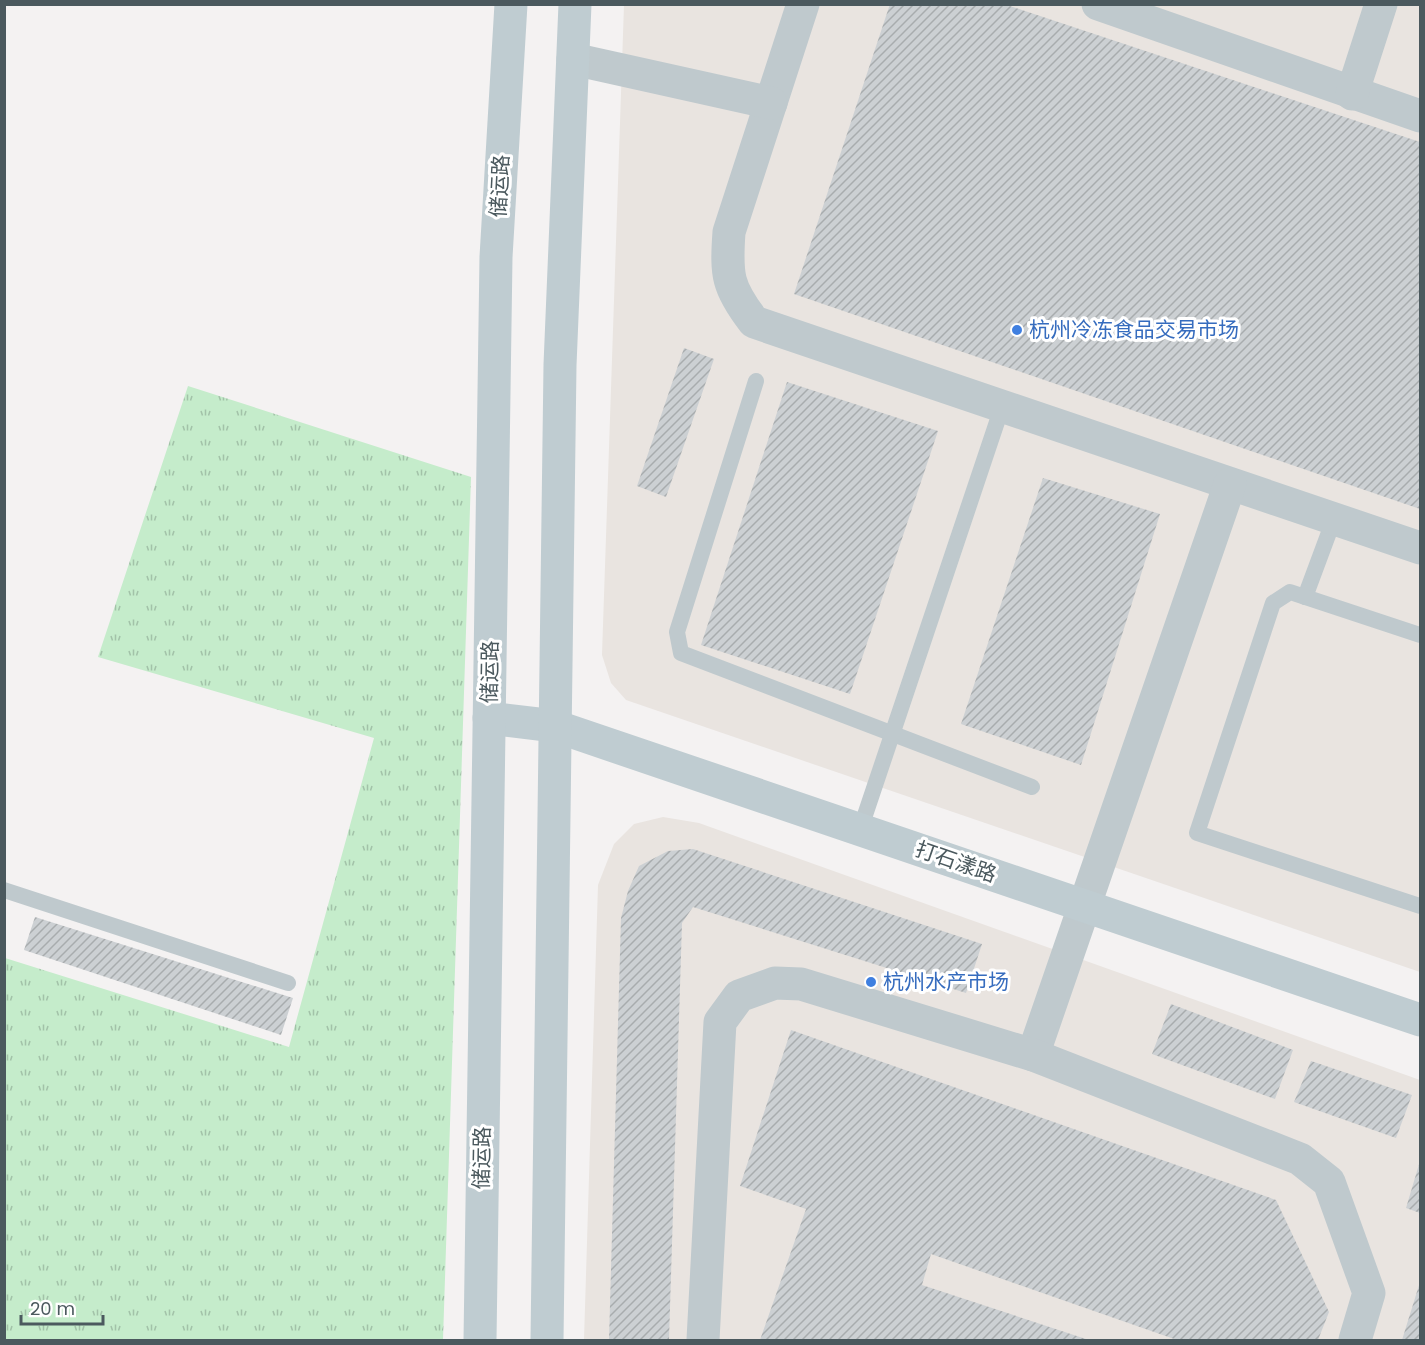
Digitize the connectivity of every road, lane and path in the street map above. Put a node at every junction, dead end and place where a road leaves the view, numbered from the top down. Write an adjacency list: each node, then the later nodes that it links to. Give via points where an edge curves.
1 (511, 4): 17 (main road, 储运路, via 496,257)
2 (575, 4): 6 (main road)
3 (803, 4): 8 (street)
4 (1098, 4): 7 (street)
5 (1381, 4): 7 (street)
6 (573, 59): 8 (street); 18 (main road, via 560,364)
7 (1353, 94): 9 (street)
8 (771, 103): 11 (street, via 729,232 726,268 735,297 754,322)
9 (1420, 116)
10 (756, 381): 19 (lane, via 677,632 681,653)
11 (1003, 404): 12 (street); 19 (lane)
12 (1230, 484): 13 (street); 23 (street)
13 (1334, 519): 14 (street); 15 (lane)
14 (1420, 549)
15 (1305, 597): 16 (lane); 24 (lane, via 1290,592 1273,603 1197,833)
16 (1420, 635)
17 (489, 718): 18 (main road, 打石漾路); 28 (main road, 储运路)
18 (555, 726): 21 (main road, 打石漾路); 29 (main road)
19 (893, 733): 20 (lane); 21 (lane)
20 (1032, 786)
21 (860, 830): 23 (main road, 打石漾路)
22 (4, 890): 25 (lane)
23 (1085, 906): 26 (main road, 打石漾路); 27 (street)
24 (1420, 906)
25 (288, 982)
26 (1420, 1020)
27 (1033, 1055): 30 (street, via 801,984 775,983 739,996 720,1022); 31 (street, via 1299,1159 1329,1182 1369,1293)
28 (480, 1341)
29 (547, 1341)
30 (703, 1341)
31 (1355, 1341)

